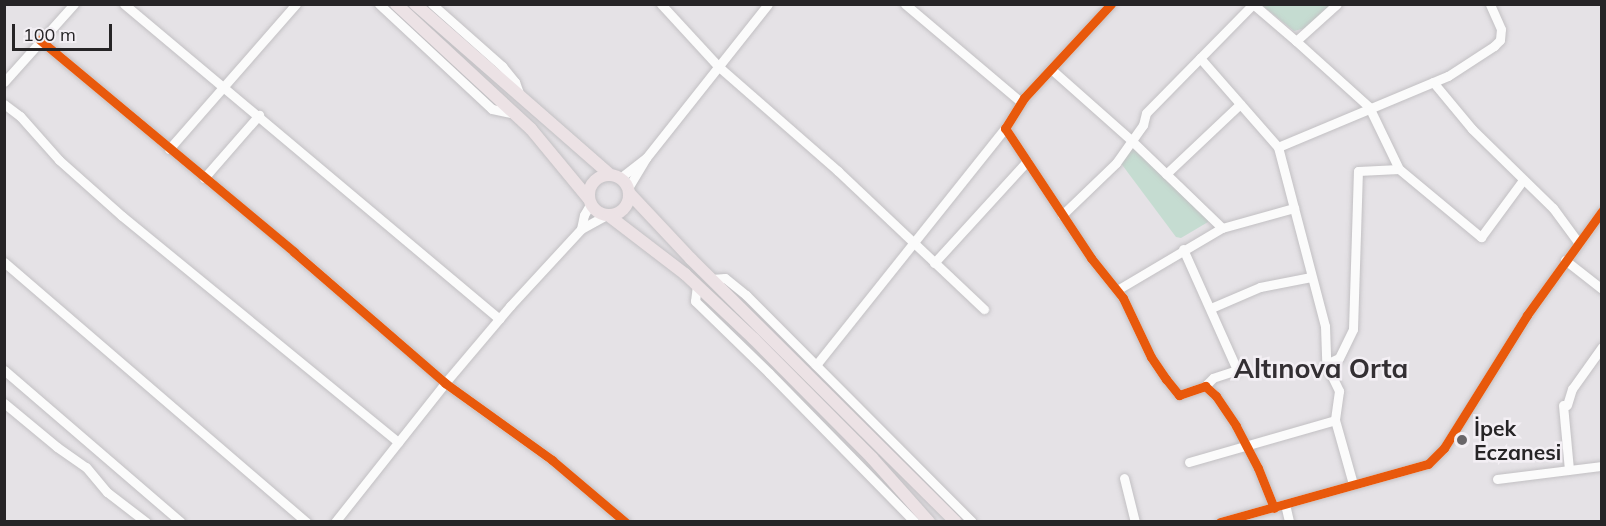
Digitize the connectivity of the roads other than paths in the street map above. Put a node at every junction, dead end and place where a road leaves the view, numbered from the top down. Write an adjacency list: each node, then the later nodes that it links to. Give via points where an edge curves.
1 (74, 4): 15 (street)
2 (124, 4): 22 (street)
3 (296, 4): 22 (street)
4 (379, 4): 28 (street, via 492,109)
5 (396, 4): 28 (main road)
6 (415, 4): 23 (main road)
7 (432, 4): 23 (street, via 502,66 515,82)
8 (661, 4): 18 (street)
9 (768, 4): 18 (street)
10 (905, 4): 24 (street)
11 (1111, 4): 19 (street)
12 (1253, 4): 16 (street); 17 (street)
13 (1337, 4): 16 (street)
14 (1490, 4): 21 (street, via 1502,30 1497,43)
15 (40, 40): 20 (street); 33 (street)
16 (1296, 41): 27 (street)
17 (1200, 58): 26 (street); 31 (street, via 1146,113)
18 (718, 66): 39 (street); 48 (street, via 838,171)
19 (1052, 69): 24 (street); 31 (street)
20 (4, 82)
21 (1433, 82): 27 (street); 38 (street)
22 (225, 87): 29 (street); 33 (street)
23 (520, 98): 39 (main road)
24 (1022, 102): 30 (street)
25 (4, 104): 69 (street, via 122,216)
26 (1240, 104): 32 (street); 36 (street)
27 (1369, 107): 32 (street); 35 (street)
28 (515, 114): 40 (main road)
29 (259, 115): 37 (street); 60 (street)
30 (1005, 128): 34 (street); 48 (street)
31 (1132, 141): 36 (street); 44 (street, via 1116,163)
32 (1278, 147): 41 (street)
33 (169, 149): 37 (street)
34 (1027, 161): 44 (street); 52 (street)
35 (1399, 169): 38 (street, via 1481,237); 62 (street, via 1359,171 1353,329 1339,358)
36 (1166, 174): 45 (street)
37 (204, 178): 65 (street)
38 (1523, 180): 47 (street, via 1553,208)
39 (622, 184): 40 (main road, via 594,182); 43 (main road, via 621,212); 54 (main road)
40 (590, 201): 43 (main road, via 597,211); 46 (street)
41 (1294, 208): 45 (street); 53 (street)
42 (1602, 211): 47 (street)
43 (607, 215): 46 (street); 55 (main road)
44 (1062, 215): 57 (street)
45 (1222, 228): 49 (street)
46 (581, 229): 60 (street)
47 (1578, 242): 50 (street)
48 (912, 243): 52 (street); 63 (street)
49 (1183, 249): 57 (street); 58 (street)
50 (1565, 260): 56 (street); 76 (street, via 1444,448 1428,464)
51 (4, 262): 81 (street)
52 (934, 263): 59 (street)
53 (1311, 277): 58 (street, via 1260,287); 62 (street, via 1325,326)
54 (711, 279): 63 (street, via 725,278); 86 (main road)
55 (698, 285): 84 (street, via 694,302 770,373); 85 (main road, via 872,458)
56 (1602, 289)
57 (1117, 290): 66 (street, via 1151,357 1179,395)
58 (1211, 308): 66 (street, via 1237,370 1213,378)
59 (984, 309)
60 (499, 319): 65 (street)
61 (1602, 347): 73 (street, via 1565,405)
62 (1326, 364): 68 (street, via 1339,391)
63 (816, 365): 87 (street)
64 (4, 370): 80 (street)
65 (445, 383): 69 (street); 83 (street, via 552,460)
66 (1205, 386): 70 (street, via 1216,396)
67 (4, 403): 79 (street, via 86,467 107,492)
68 (1335, 420): 70 (street); 76 (street)
69 (398, 442): 82 (street)
70 (1247, 447): 71 (street); 78 (street)
71 (1189, 462)
72 (1602, 466): 73 (street)
73 (1569, 470): 75 (street)
74 (1124, 478): 88 (street)
75 (1497, 479)
76 (1353, 484): 77 (street)
77 (1285, 504): 78 (street); 90 (street)
78 (1274, 508): 89 (street)
79 (146, 522)
80 (181, 522)
81 (306, 522)
82 (335, 522)
83 (625, 522)
84 (915, 522)
85 (929, 522)
86 (956, 522)
87 (972, 522)
88 (1135, 522)
89 (1220, 522)
90 (1288, 522)

